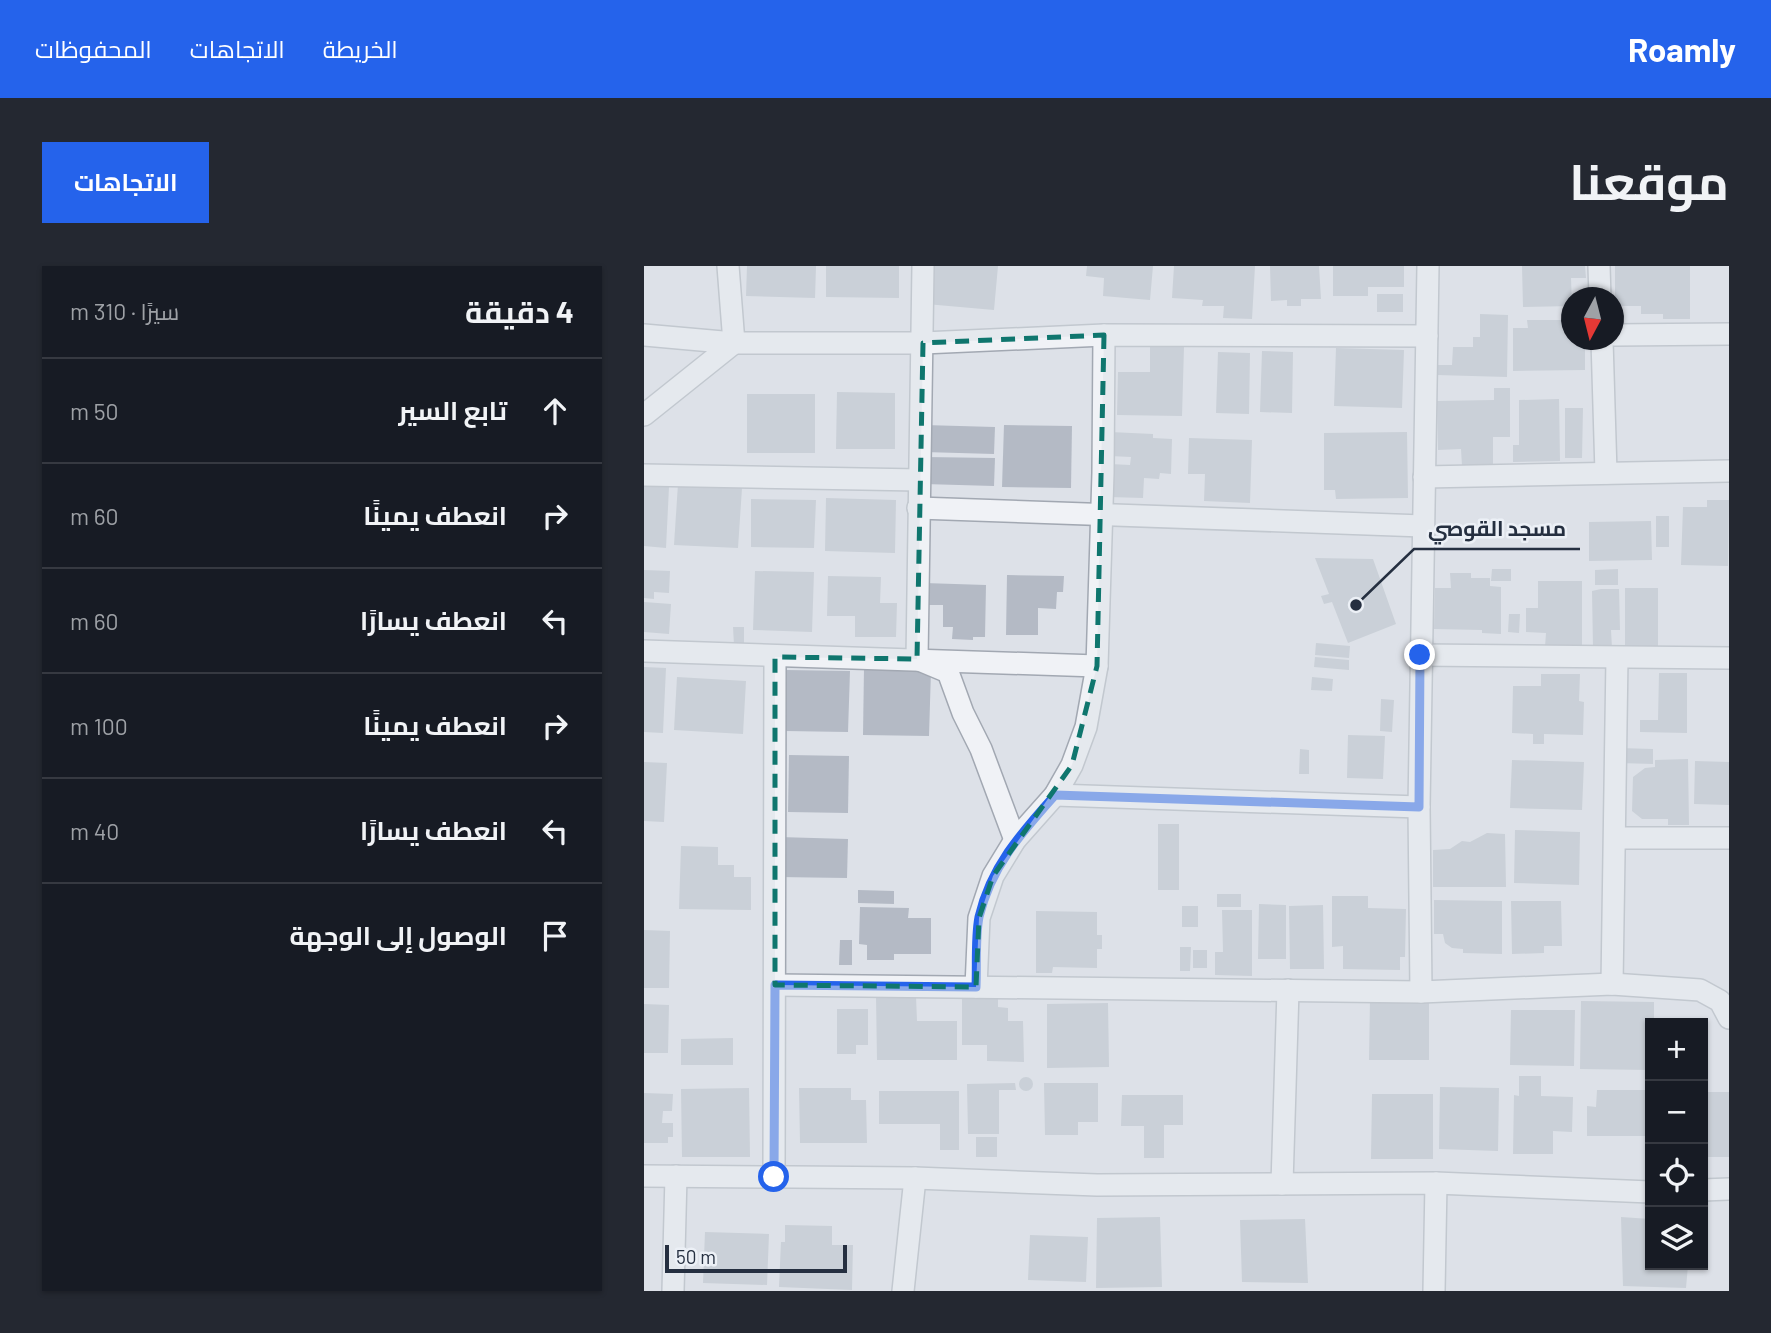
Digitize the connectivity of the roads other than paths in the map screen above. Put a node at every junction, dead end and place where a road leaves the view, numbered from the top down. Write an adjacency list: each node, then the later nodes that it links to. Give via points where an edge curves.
1 (728, 266): 11 (street)
2 (923, 266): 12 (street)
3 (1428, 266): 9 (street)
4 (1599, 266): 5 (street)
5 (1600, 287)
6 (1729, 334): 10 (street)
7 (644, 335): 11 (street)
8 (1104, 335): 9 (street); 12 (street); 21 (street)
9 (1427, 335): 18 (street)
10 (1624, 335)
11 (734, 343): 12 (street); 14 (street)
12 (923, 343): 19 (street)
13 (1602, 350): 16 (street)
14 (644, 415)
15 (1729, 471): 16 (street)
16 (1606, 473): 18 (street)
17 (644, 475): 19 (street)
18 (1424, 477): 22 (street)
19 (919, 480): 20 (street)
20 (918, 509): 21 (street); 27 (street)
21 (1102, 515): 22 (street); 29 (street)
22 (1423, 526): 24 (street)
23 (644, 651): 25 (street)
24 (1420, 655): 26 (street); 31 (street)
25 (775, 657): 27 (street); 36 (street)
26 (1617, 658): 28 (street); 32 (street)
27 (917, 659): 29 (street); 34 (street, via 948,672)
28 (1729, 659)
29 (1097, 666): 30 (street, via 1086,727)
30 (1055, 795): 31 (street); 34 (street)
31 (1419, 807): 39 (street)
32 (1615, 838): 33 (street); 35 (street)
33 (1729, 838)
34 (1014, 840): 37 (street, via 993,876 979,918)
35 (1612, 984): 39 (street); 40 (street, via 1700,990 1720,1001)
36 (775, 985): 37 (street); 43 (street)
37 (976, 987): 38 (street)
38 (1289, 990): 39 (street); 46 (street)
39 (1421, 992)
40 (1729, 1018)
41 (644, 1176): 42 (street)
42 (677, 1177): 43 (street); 50 (street)
43 (774, 1177): 44 (street)
44 (915, 1178): 46 (street, via 1097,1185); 51 (street)
45 (1436, 1182): 46 (street); 49 (street); 52 (street)
46 (1282, 1184)
47 (1729, 1189): 48 (street)
48 (1708, 1190)
49 (1645, 1192)
50 (673, 1291)
51 (903, 1291)
52 (1434, 1291)

